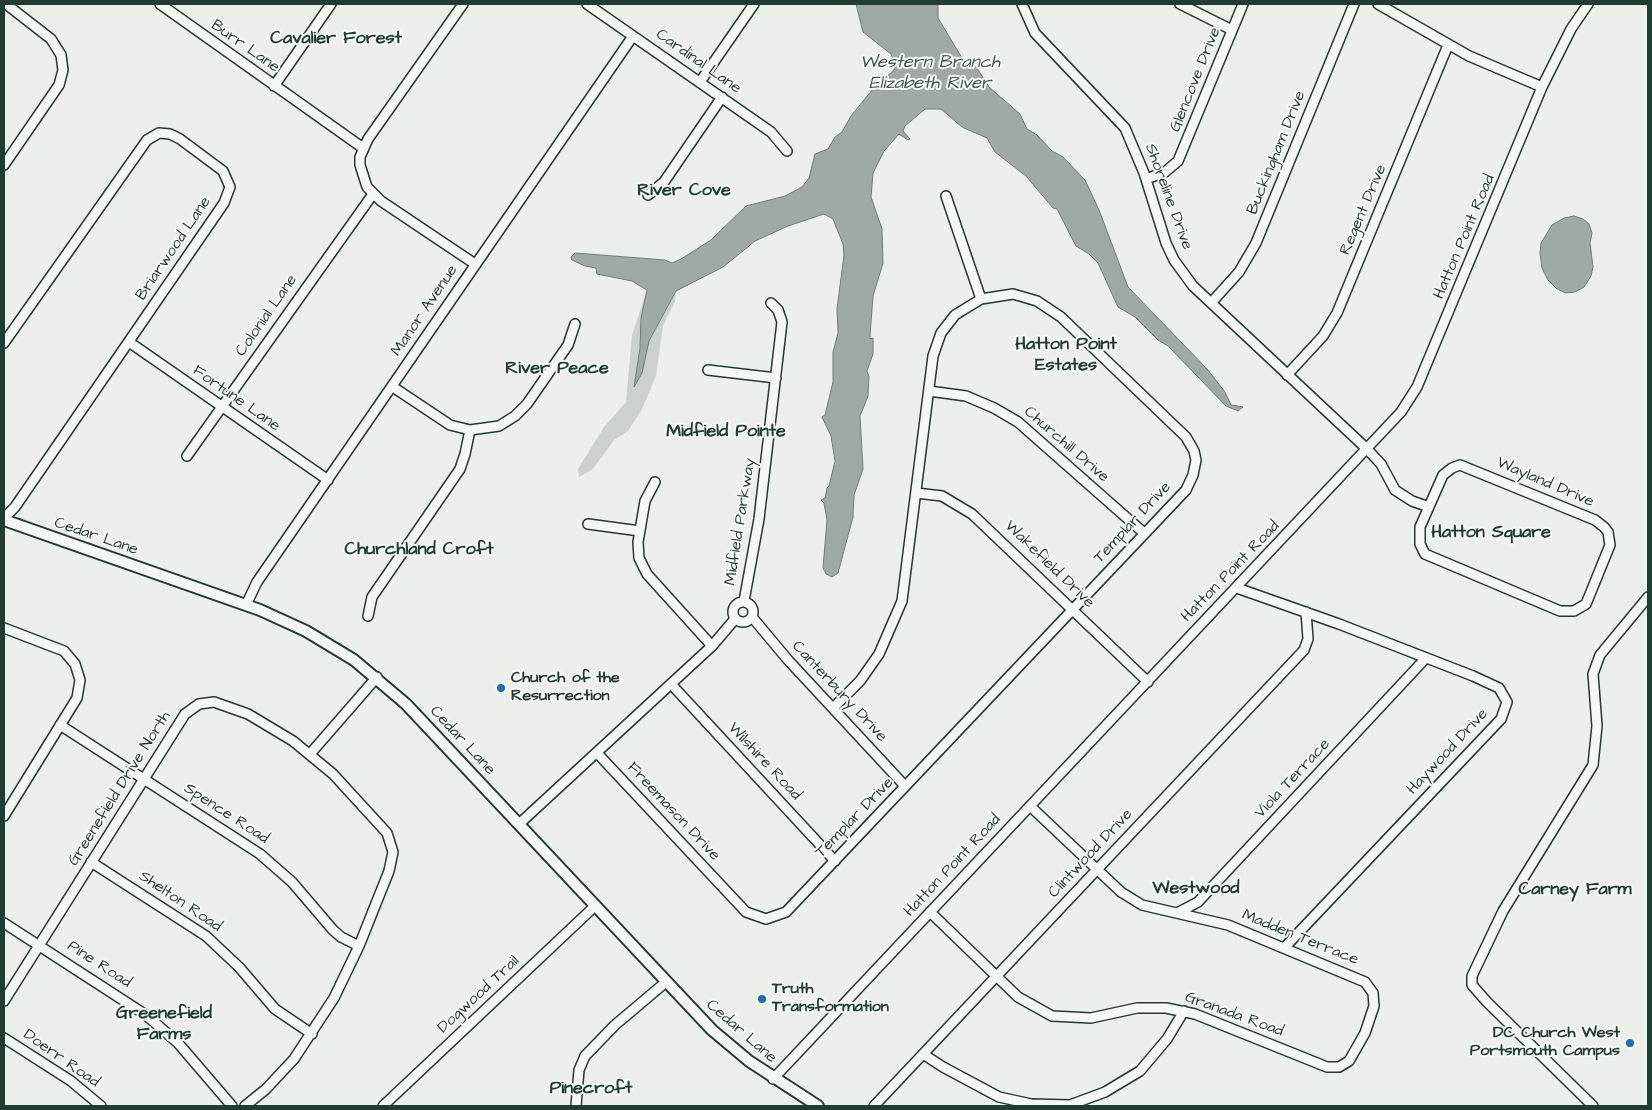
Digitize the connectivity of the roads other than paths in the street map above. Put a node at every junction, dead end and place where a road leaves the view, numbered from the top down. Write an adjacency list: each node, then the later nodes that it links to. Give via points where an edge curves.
1 (6, 4): 22 (street, via 51,39 61,55 63,70 59,85)
2 (160, 4): 17 (street, Burr Lane)
3 (331, 4): 17 (street)
4 (463, 4): 20 (street)
5 (587, 4): 14 (street, Cardinal Lane)
6 (754, 4): 16 (street)
7 (1022, 4): 23 (street, Shoreline Drive, via 1035,33 1125,128)
8 (1180, 4): 13 (street)
9 (1243, 4): 13 (street, Glencove Drive)
10 (1354, 4): 30 (street, Buckingham Drive, via 1256,243 1239,272)
11 (1378, 4): 15 (street)
12 (1588, 4): 18 (street, Hatton Point Road, via 1571,29)
13 (1232, 30): 23 (street, Glencove Drive, via 1178,161 1165,172)
14 (633, 36): 16 (street, Cardinal Lane); 27 (street, Manor Avenue)
15 (1448, 46): 18 (street); 35 (street, Regent Drive, via 1336,313 1323,336)
16 (700, 82): 19 (street, Cardinal Lane)
17 (274, 86): 20 (street, Burr Lane)
18 (1542, 87): 41 (street, Hatton Point Road, via 1417,387 1401,412)
19 (722, 98): 21 (street, Cardinal Lane, via 771,132); 25 (street, via 664,182)
20 (364, 148): 24 (street, via 360,157 361,170)
21 (787, 151)
22 (4, 165)
23 (1146, 179): 30 (street, Shoreline Drive, via 1174,260 1193,286)
24 (373, 194): 27 (street); 39 (street, Colonial Lane)
25 (648, 194)
26 (946, 196): 28 (street)
27 (475, 264): 37 (street, Manor Avenue)
28 (981, 299): 38 (street, Templar Drive, via 955,316 941,333 933,356); 50 (street, Templar Drive, via 1013,294 1049,308 1191,444 1195,467 1186,490)
29 (771, 303): 36 (street, Midfield Parkway, via 778,310 782,322)
30 (1211, 303): 35 (street, Shoreline Drive)
31 (575, 324): 40 (street, via 568,345 521,411 499,426)
32 (129, 342): 33 (street, Briarwood Lane, via 205,234 229,192 229,181 223,171 180,139 165,133 147,140); 39 (street, Fortune Lane); 47 (street, Briarwood Lane)
33 (4, 343)
34 (708, 370): 36 (street)
35 (1288, 375): 41 (street, Shoreline Drive)
36 (776, 378): 53 (street, Midfield Parkway, via 759,519)
37 (393, 386): 40 (street, via 450,425); 43 (street, Manor Avenue)
38 (929, 391): 45 (street, Templar Drive); 50 (street, Churchill Drive, via 966,396 1010,416)
39 (221, 407): 42 (street, Colonial Lane); 43 (street, Fortune Lane)
40 (470, 430): 57 (street, via 460,469 372,597)
41 (1367, 449): 46 (street, via 1381,464 1395,490); 51 (street, Hatton Point Road)
42 (187, 456)
43 (328, 480): 54 (street, Manor Avenue, via 257,582)
44 (655, 482): 49 (street, via 645,501)
45 (916, 493): 55 (street, Wakefield Drive, via 942,496 963,506); 66 (street, Templar Drive, via 904,594 896,620 869,670)
46 (1429, 507): 46 (street, Wayland Drive, via 1419,535 1425,554 1560,611 1574,611 1586,604 1610,545 1608,532 1595,520 1465,466 1452,468 1443,475)
47 (4, 519): 54 (main road, Cedar Lane)
48 (588, 524): 49 (street)
49 (640, 531): 61 (street, via 638,550 642,566)
50 (1144, 533): 55 (street, Templar Drive)
51 (1237, 588): 56 (street, Haywood Drive); 64 (street, Hatton Point Road)
52 (1648, 597): 102 (street, via 1600,655 1593,674 1596,726 1593,765 1503,911 1472,976 1472,985 1487,1002)
53 (744, 601): 58 (street, via 753,610); 59 (street, via 733,607)
54 (246, 605): 63 (main road, Cedar Lane, via 306,631)
55 (1073, 609): 64 (street, Wakefield Drive); 71 (street, Templar Drive)
56 (1306, 612): 62 (street, Haywood Drive); 77 (street, Clintwood Drive, via 1308,639 1304,650)
57 (368, 616)
58 (752, 617): 59 (street, via 741,622); 66 (street, Canterbury Drive)
59 (735, 619): 61 (street)
60 (4, 628): 67 (street, via 57,647 75,664 80,688)
61 (712, 646): 65 (street)
62 (1425, 658): 81 (street, Viola Terrace, via 1198,902); 85 (street, Haywood Drive, via 1499,688 1507,702 1504,713)
63 (377, 677): 69 (street); 74 (main road, Cedar Lane)
64 (1148, 682): 72 (street, Hatton Point Road)
65 (672, 684): 68 (street); 75 (street, Wilshire Road)
66 (833, 708): 71 (street, Canterbury Drive)
67 (60, 725): 70 (street, Spence Road); 73 (street)
68 (597, 753): 74 (street); 78 (street, Freemason Drive)
69 (310, 754): 70 (street, Greenefield Drive North, via 248,714 206,702 185,714); 84 (street, Greenefield Drive North, via 333,774 387,833 392,846 393,860)
70 (144, 778): 76 (street, Greenefield Drive North); 84 (street, Spence Road, via 260,854 292,882 333,930)
71 (905, 786): 75 (street, Templar Drive)
72 (1030, 806): 77 (street, Madden Terrace); 80 (street, Hatton Point Road)
73 (4, 816)
74 (519, 824): 79 (main road, Cedar Lane)
75 (835, 861): 78 (street, Templar Drive, via 786,912 773,918 752,916)
76 (91, 862): 83 (street, Greenefield Drive North); 91 (street, Shelton Road, via 206,936 276,1009)
77 (1097, 870): 81 (street, Madden Terrace, via 1121,892 1142,905); 86 (street, Clintwood Drive)
78 (727, 892)
79 (595, 906): 88 (main road, Cedar Lane); 98 (street, Dogwood Trail)
80 (930, 912): 86 (street, Granada Road); 94 (street, Hatton Point Road)
81 (1178, 912): 85 (street, Madden Terrace, via 1228,925)
82 (4, 922): 83 (street, Pine Road)
83 (39, 945): 89 (street, Greenefield Drive North); 96 (street, Pine Road, via 119,995 152,1020 178,1043)
84 (359, 946): 91 (street, Greenefield Drive North)
85 (1284, 948): 87 (street, Madden Terrace)
86 (997, 976): 90 (street, Granada Road, via 1029,1005 1057,1018 1091,1018 1152,1007); 93 (street, Clintwood Drive)
87 (1359, 978): 90 (street, Granada Road, via 1369,987 1374,1006 1358,1046 1349,1060 1339,1067 1327,1067)
88 (666, 982): 94 (main road, Cedar Lane, via 712,1030); 99 (street, via 585,1056 579,1070)
89 (4, 1001)
90 (1184, 1011): 93 (street, via 1167,1039 1140,1071 1105,1092 1070,1105 1031,1104 999,1097)
91 (312, 1034): 97 (street, Greenefield Drive North, via 281,1075)
92 (4, 1038): 95 (street, Doerr Road, via 70,1080)
93 (923, 1054): 101 (street, Clintwood Drive)
94 (773, 1078): 100 (main road, Cedar Lane)
95 (101, 1106)
96 (232, 1106)
97 (245, 1106)
98 (384, 1106)
99 (576, 1106)
100 (818, 1106)
101 (874, 1106)
102 (1593, 1106)

